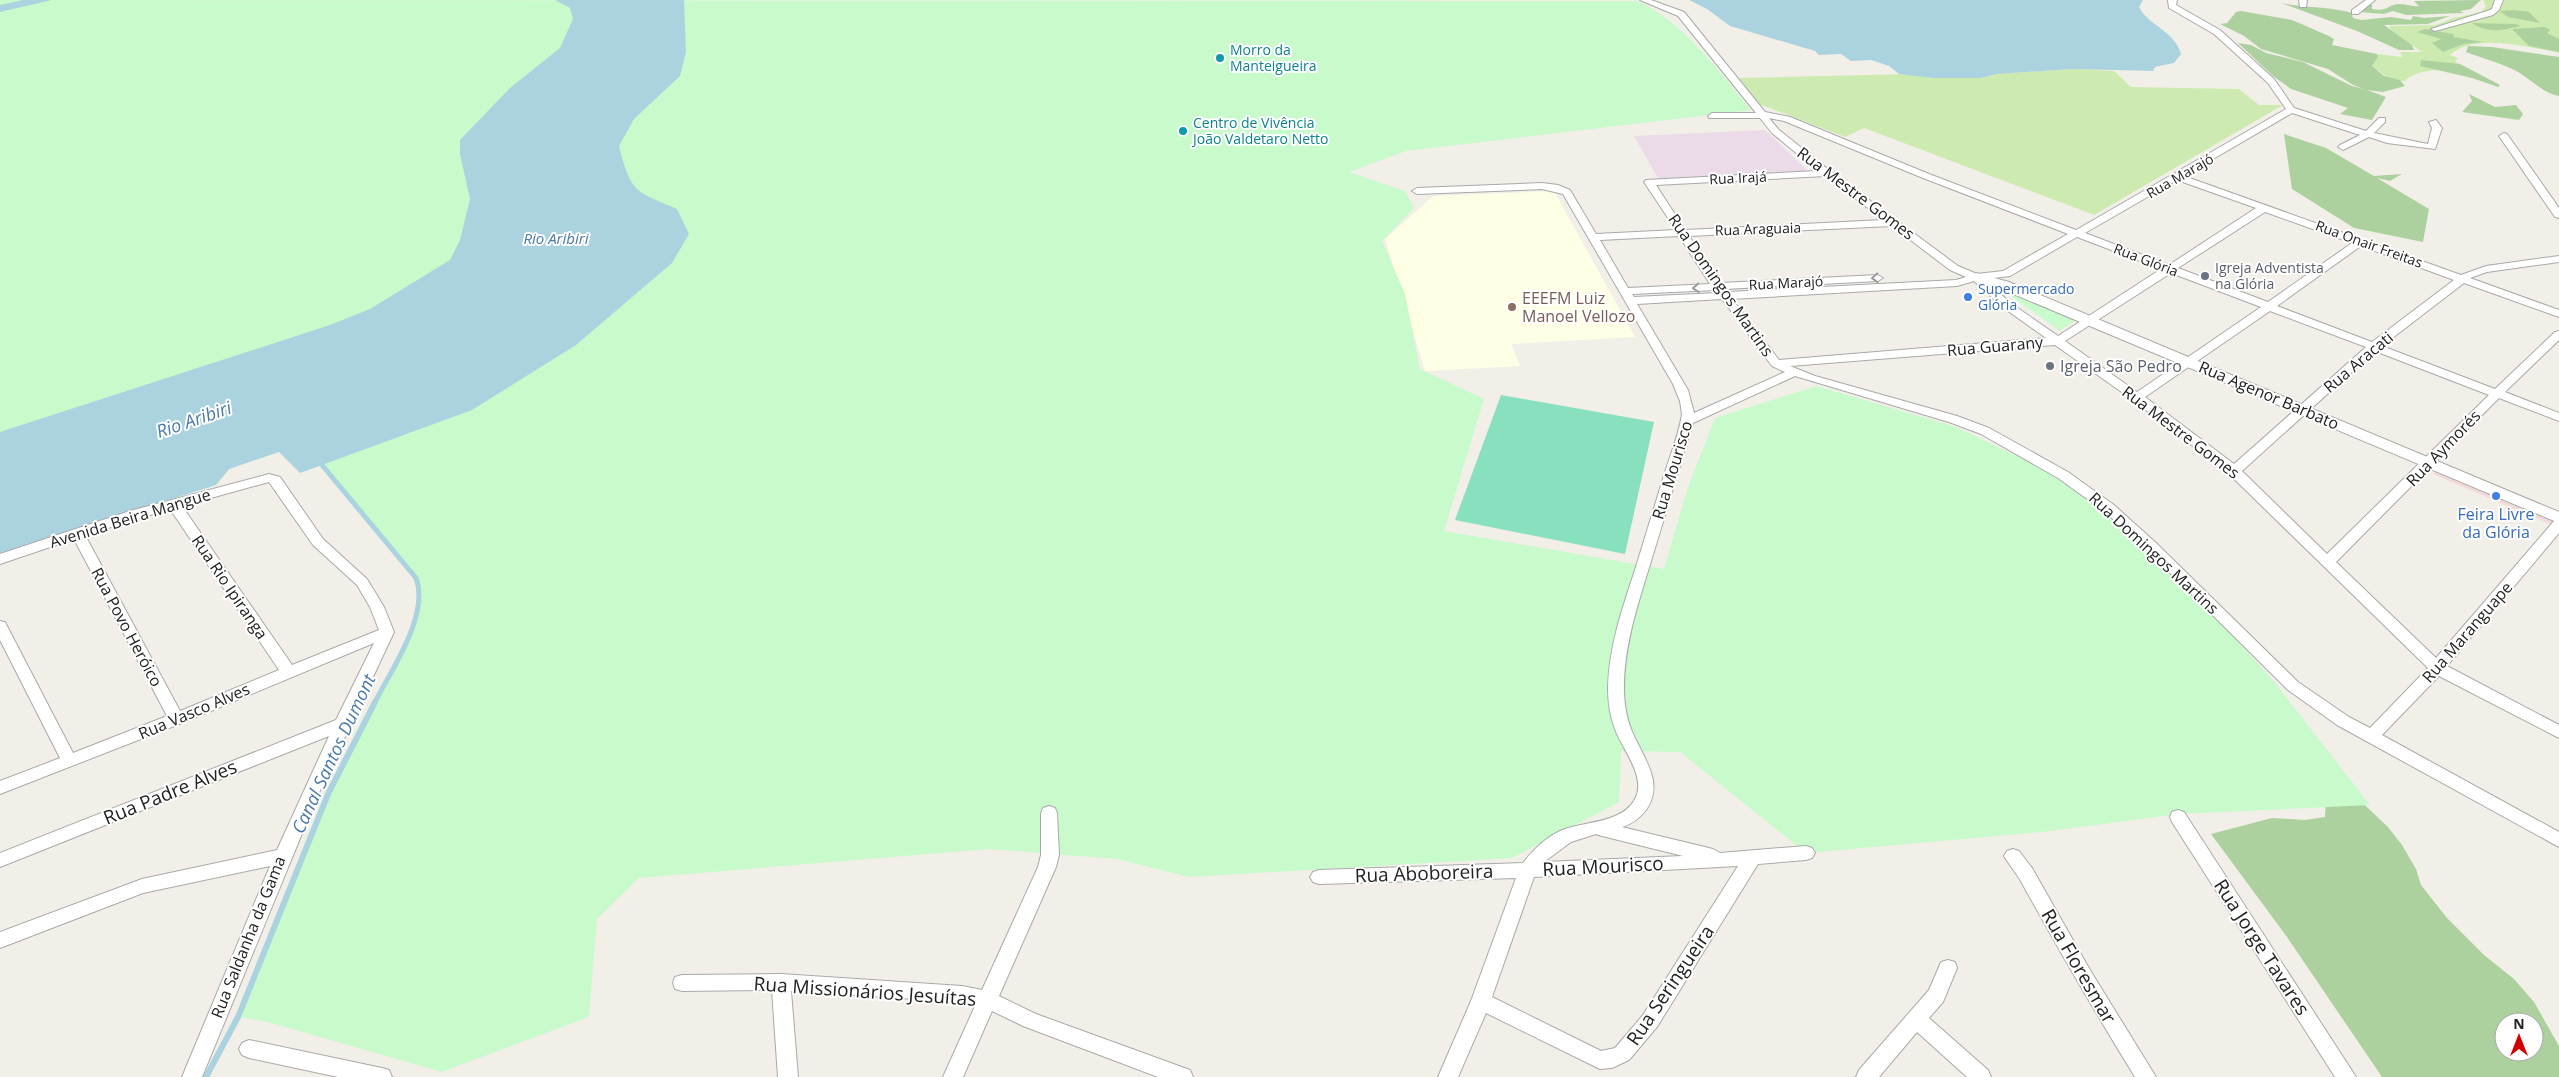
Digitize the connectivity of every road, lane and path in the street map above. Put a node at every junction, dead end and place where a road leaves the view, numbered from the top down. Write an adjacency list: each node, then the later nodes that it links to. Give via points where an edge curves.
1 (1644, 0): 8 (street, Rua Mestre Gomes, via 1681,14)
2 (2173, 0): 7 (street, via 2172,6 2210,28 2271,81)
3 (2371, 0): 5 (street)
4 (2499, 0): 6 (street, via 2496,10 2490,13)
5 (2354, 12)
6 (2435, 29)
7 (2291, 110): 12 (street); 16 (street, Rua Marajó)
8 (1762, 114): 9 (street, Rua Glória); 15 (street, Rua Mestre Gomes, via 1775,130); 23 (street, Rua Glória, via 1798,122 1926,176)
9 (1712, 116)
10 (2382, 120): 12 (street)
11 (2433, 122): 12 (street, via 2436,131 2432,147)
12 (2368, 134): 14 (street)
13 (2504, 136): 20 (street)
14 (2344, 147)
15 (1827, 173): 17 (street, Rua Irajá); 21 (street, Rua Mestre Gomes)
16 (2178, 177): 19 (street, Rua Onair Freitas); 23 (street, Rua Marajó)
17 (1649, 182): 22 (street, Rua Domingos Martins)
18 (1417, 191): 24 (street, Rua Mourisco, via 1558,188 1569,195)
19 (2265, 208): 25 (street, Rua Onair Freitas); 27 (street, Rua Guarany)
20 (2559, 215)
21 (1894, 223): 22 (street, Rua Araguaia); 28 (street, Rua Mestre Gomes, via 1954,268)
22 (1683, 232): 24 (street, Rua Araguaia); 30 (street, Rua Domingos Martins)
23 (2078, 234): 27 (street, Rua Glória); 28 (street, Rua Marajó, via 2006,274)
24 (1593, 237): 31 (street, Rua Mourisco)
25 (2361, 242): 29 (street, Rua Onair Freitas); 33 (street)
26 (2559, 259): 29 (street, Rua Aracati, via 2486,269)
27 (2171, 269): 33 (street, Rua Glória); 35 (street, Rua Guarany)
28 (1976, 277): 30 (street, Rua Marajó, one-way to 30, via 1948,274); 32 (street, Rua Marajó, via 1957,283); 35 (street, Rua Agenor Barbato, via 2004,285); 37 (street, Rua Mestre Gomes, via 2005,304)
29 (2464, 278): 34 (street, Rua Onair Freitas); 38 (street, Rua Aracati)
30 (1718, 287): 31 (street, Rua Marajó, one-way to 31); 32 (street, Rua Domingos Martins)
31 (1627, 296): 32 (street, Rua Marajó); 46 (street, Rua Mourisco, via 1685,395 1689,408)
32 (1726, 297): 40 (street, Rua Domingos Martins)
33 (2268, 307): 38 (street, Rua Glória); 39 (street)
34 (2559, 314)
35 (2087, 320): 37 (street, Rua Guarany); 39 (street, Rua Agenor Barbato)
36 (2559, 334): 42 (street, Rua Aymorés)
37 (2058, 341): 40 (street, Rua Guarany); 43 (street, Rua Mestre Gomes)
38 (2373, 347): 42 (street, Rua Glória); 44 (street, Rua Aracati)
39 (2191, 362): 43 (street); 44 (street, Rua Agenor Barbato)
40 (1776, 364): 41 (street, Rua Domingos Martins)
41 (1795, 372): 46 (street); 62 (street, Rua Domingos Martins, via 1985,431 2063,475 2109,508 2150,545 2293,686 2343,722)
42 (2496, 393): 45 (street, Rua Glória); 47 (street, Rua Aymorés)
43 (2138, 397): 48 (street, Rua Mestre Gomes)
44 (2302, 409): 47 (street, Rua Agenor Barbato); 48 (street, Rua Aracati)
45 (2559, 417)
46 (1687, 421): 67 (street, Rua Mourisco, via 1626,620 1618,660 1618,712 1647,789 1638,808 1625,818)
47 (2430, 462): 50 (street, Rua Agenor Barbato); 54 (street, Rua Aymorés)
48 (2234, 471): 54 (street, Rua Mestre Gomes)
49 (173, 504): 52 (street, Avenida Beira Mangue); 56 (street, Avenida Beira Mangue, via 261,478 275,480 318,542 362,582 378,607); 58 (street, Rua Rio Ipiranga)
50 (2559, 518)
51 (2559, 524): 57 (street, Rua Maranguape)
52 (78, 534): 53 (street, Avenida Beira Mangue); 59 (street, Rua Povo Heróico)
53 (0, 559)
54 (2327, 562): 57 (street, Rua Mestre Gomes)
55 (0, 626): 63 (street)
56 (387, 632): 58 (street, Rua Vasco Alves); 60 (street, Rua Saldanha da Gama)
57 (2437, 668): 61 (street, Rua Mestre Gomes); 62 (street, Rua Maranguape)
58 (288, 671): 59 (street, Rua Vasco Alves)
59 (176, 719): 63 (street, Rua Vasco Alves)
60 (340, 725): 70 (street, Rua Saldanha da Gama); 73 (street, Rua Padre Alves)
61 (2559, 732)
62 (2370, 736): 68 (street, Rua Domingos Martins)
63 (69, 760): 64 (street, Rua Vasco Alves)
64 (0, 788)
65 (1049, 813): 81 (street, via 1050,855 1047,866)
66 (2178, 817): 95 (street, Rua Jorge Tavares)
67 (1594, 827): 74 (street, Rua Mourisco); 75 (street, Rua Mourisco, via 1557,840)
68 (2559, 840)
69 (1806, 853): 72 (street, Rua Mourisco)
70 (282, 856): 77 (street, via 142,886); 86 (street, Rua Saldanha da Gama)
71 (2012, 856): 94 (street, Rua Floresmar, via 2026,873 2083,976)
72 (1752, 859): 74 (street, Rua Mourisco); 82 (street, Rua Seringueira, via 1650,1021 1622,1054 1600,1060)
73 (0, 860)
74 (1729, 860): 75 (street, Rua Mourisco)
75 (1528, 870): 76 (street, Rua Aboboreira); 82 (street)
76 (1319, 876)
77 (0, 940)
78 (1948, 968): 83 (street, via 1936,996)
79 (781, 982): 80 (street, Rua Missionários Jesuítas); 81 (street, Rua Missionários Jesuítas, via 954,993); 88 (street)
80 (682, 983)
81 (988, 1000): 85 (street, Rua Missionários Jesuítas); 89 (street)
82 (1481, 1001): 91 (street)
83 (1917, 1019): 92 (street); 93 (street)
84 (249, 1049): 87 (street)
85 (1153, 1071): 90 (street, Rua Missionários Jesuítas)
86 (192, 1077)
87 (382, 1077)
88 (788, 1077)
89 (954, 1077)
90 (1183, 1077)
91 (1448, 1077)
92 (1866, 1077)
93 (1981, 1077)
94 (2146, 1077)
95 (2346, 1077)

